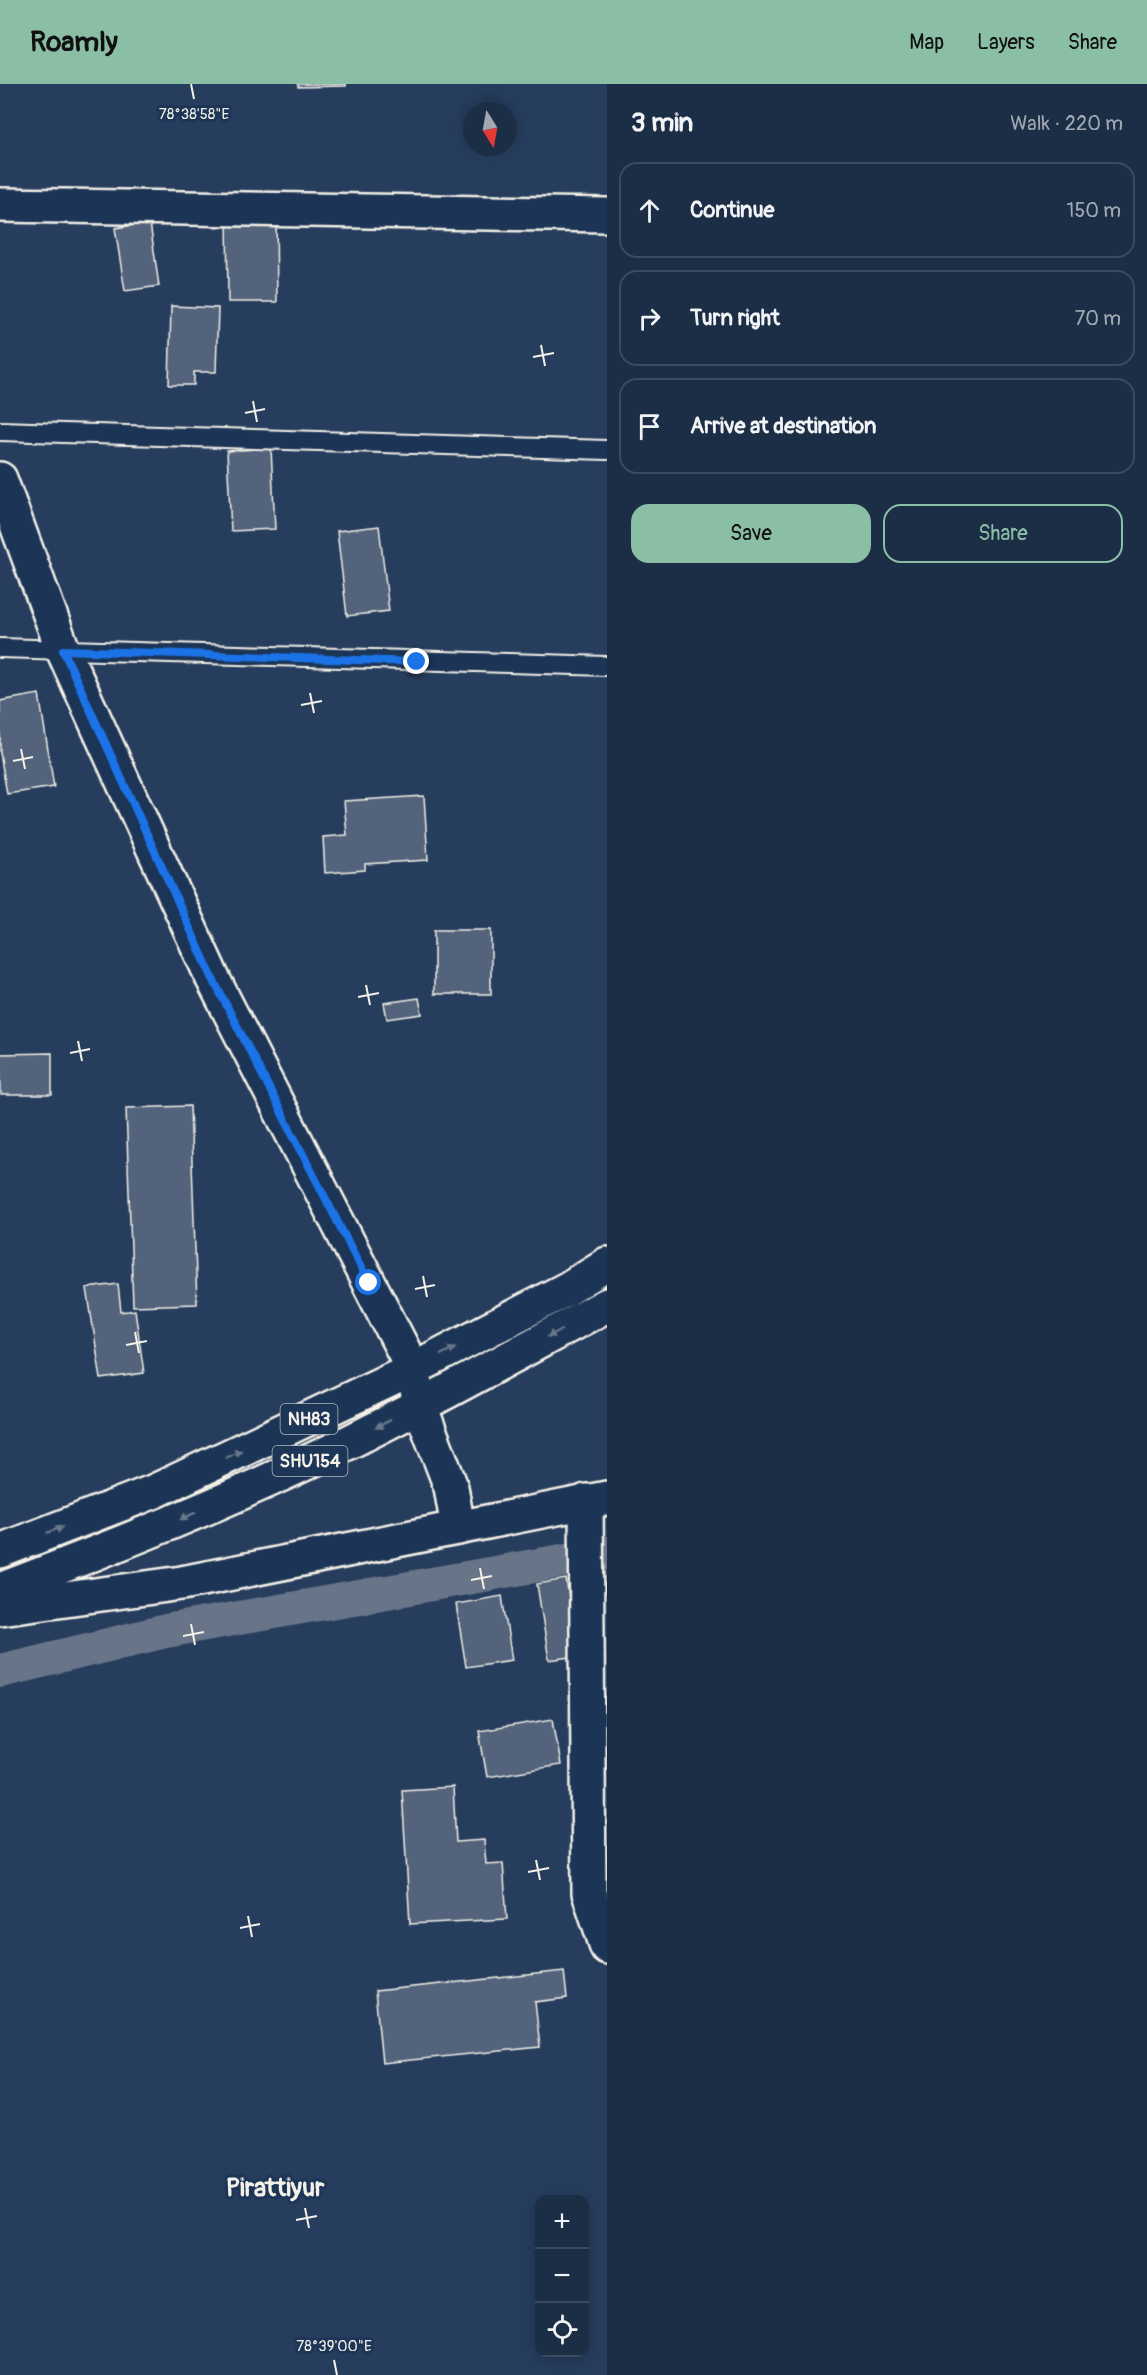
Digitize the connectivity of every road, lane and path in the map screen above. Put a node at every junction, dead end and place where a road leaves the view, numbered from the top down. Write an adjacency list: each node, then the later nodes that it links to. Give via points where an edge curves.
1 (0, 205): 2 (main road)
2 (607, 215)
3 (0, 430): 4 (lane)
4 (607, 450)
5 (0, 479): 7 (main road)
6 (0, 648): 7 (lane)
7 (63, 650): 8 (lane); 11 (main road, via 213,979)
8 (607, 666)
9 (607, 1264): 11 (main road, NH83, one-way to 9)
10 (607, 1305): 12 (main road, SHU154, one-way to 12)
11 (413, 1370): 12 (main road); 15 (main road, NH83, one-way to 11, via 155,1491)
12 (420, 1406): 14 (main road, via 451,1487); 16 (main road, SHU154, one-way to 16, via 295,1468 147,1534)
13 (596, 1500): 14 (main road); 18 (main road, via 586,1534 590,1893)
14 (458, 1528): 17 (main road, via 182,1583)
15 (0, 1551)
16 (0, 1590)
17 (0, 1608)
18 (607, 1947)

